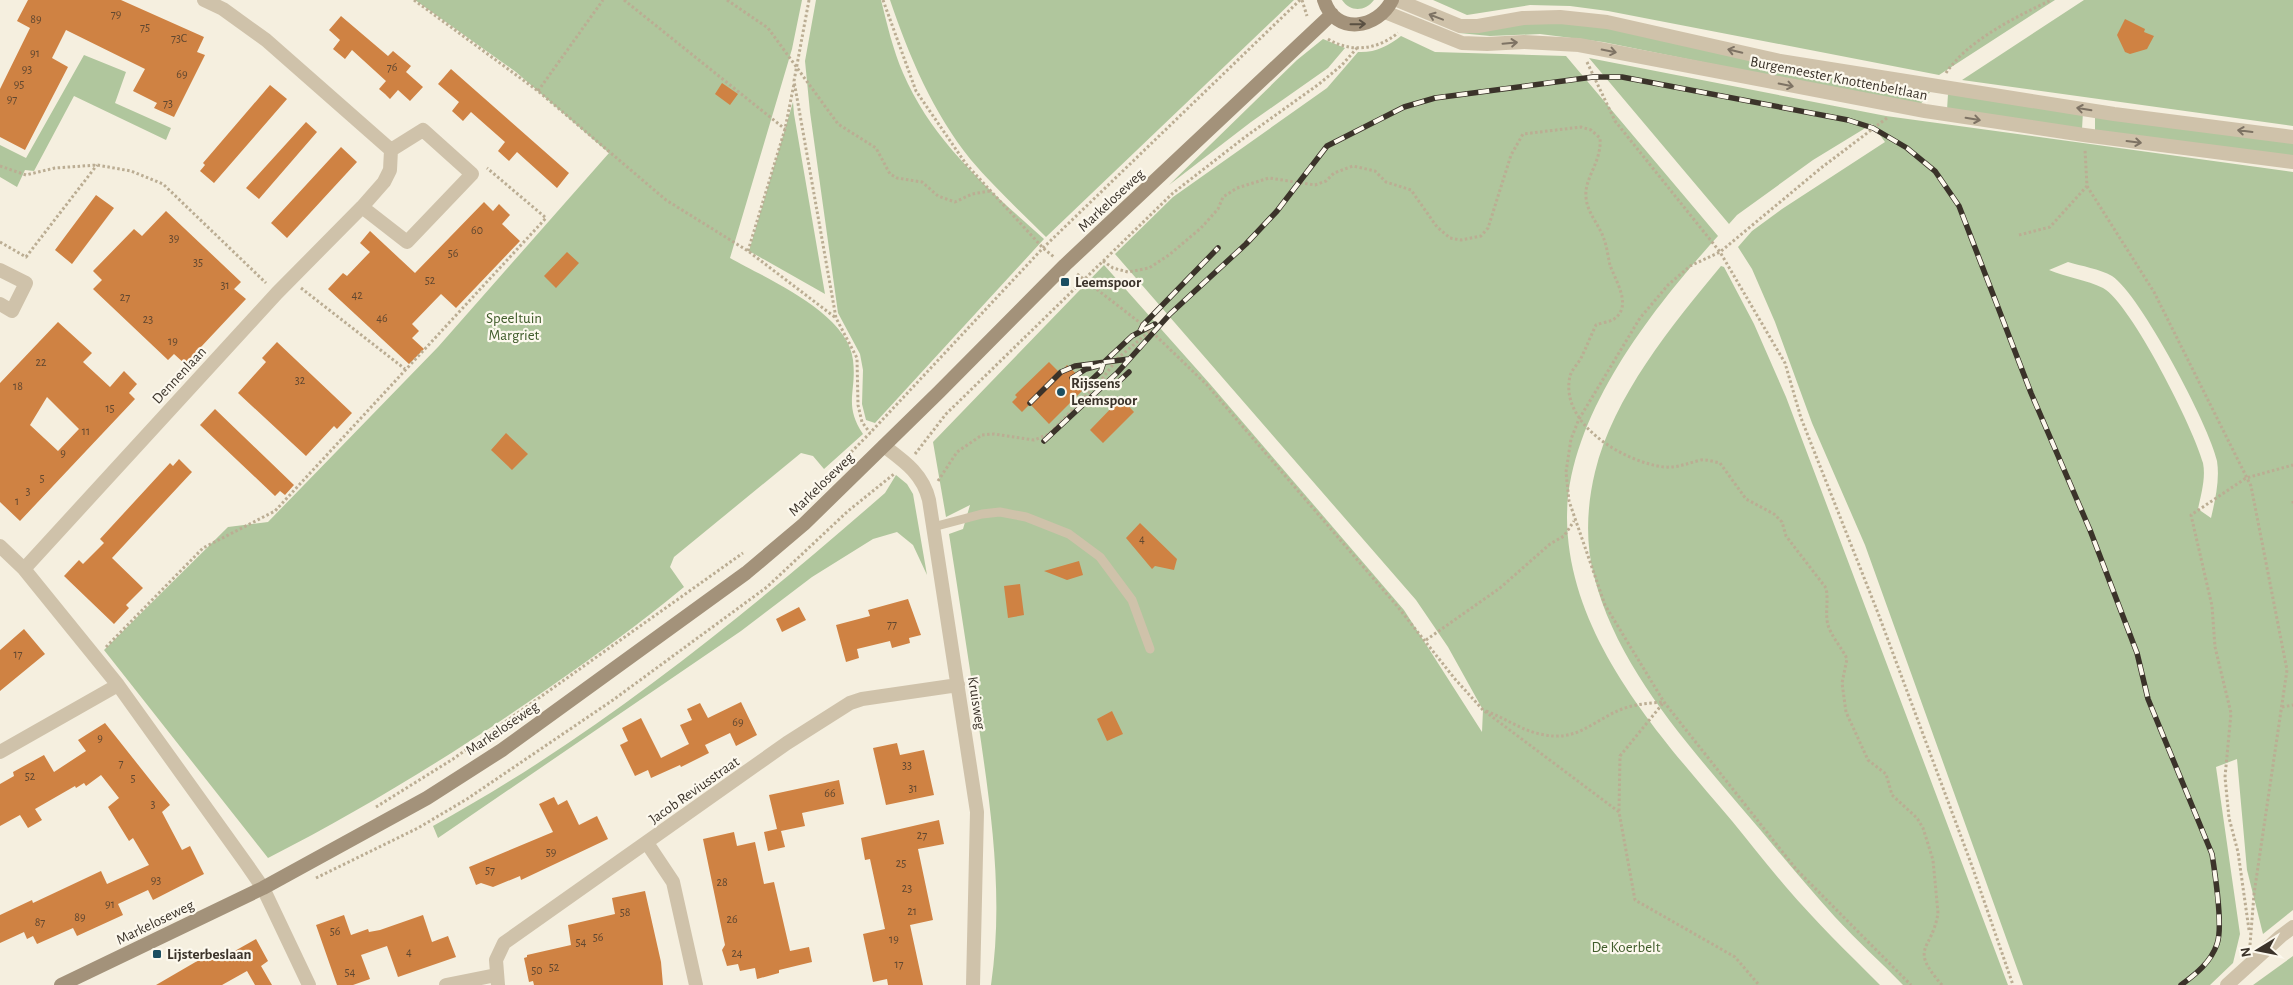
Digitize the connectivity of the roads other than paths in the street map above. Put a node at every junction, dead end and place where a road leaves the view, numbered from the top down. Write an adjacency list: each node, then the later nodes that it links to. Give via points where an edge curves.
1 (204, 0): 8 (street, via 223,9 266,40)
2 (1324, 0): 6 (main road)
3 (1392, 0): 5 (main road)
4 (1397, 0): 7 (street, Burgemeester Knottenbeltlaan, one-way to 4, via 2114,114 1780,61 1607,22 1560,17 1523,18 1460,26)
5 (1386, 12): 6 (main road, one-way to 5, via 1351,24 1363,25 1374,22); 9 (street, Burgemeester Knottenbeltlaan, one-way to 9, via 1462,43 1579,45 1925,111)
6 (1332, 14): 13 (main road, Markeloseweg, via 1065,265)
7 (2293, 137)
8 (391, 150): 10 (street, Dennenlaan, via 387,176); 10 (street, via 423,130 472,174 407,242)
9 (2293, 162)
10 (362, 207): 16 (street, Dennenlaan, via 277,293)
11 (0, 270): 12 (street, via 26,283 12,311)
12 (0, 304)
13 (884, 446): 14 (street, Kruisweg, via 906,462 922,481 927,491); 22 (main road, Markeloseweg, via 804,524 746,573 510,744 378,826)
14 (933, 527): 17 (lane, via 1000,512 1026,516 1070,534 1100,557 1132,600); 19 (street, Kruisweg)
15 (0, 546): 16 (street)
16 (24, 569): 18 (street)
17 (1150, 649)
18 (118, 685): 20 (street); 22 (street)
19 (958, 685): 21 (street, Jacob Reviusstraat, via 850,703 787,743); 29 (street, Kruisweg, via 977,812)
20 (0, 752)
21 (647, 844): 24 (street, Jacob Reviusstraat, via 504,943 496,960); 28 (street, via 673,882)
22 (262, 888): 25 (main road, Markeloseweg); 26 (street)
23 (2293, 928): 30 (street)
24 (497, 980): 27 (street)
25 (61, 985)
26 (309, 985)
27 (446, 985)
28 (696, 985)
29 (973, 985)
30 (2226, 985)

